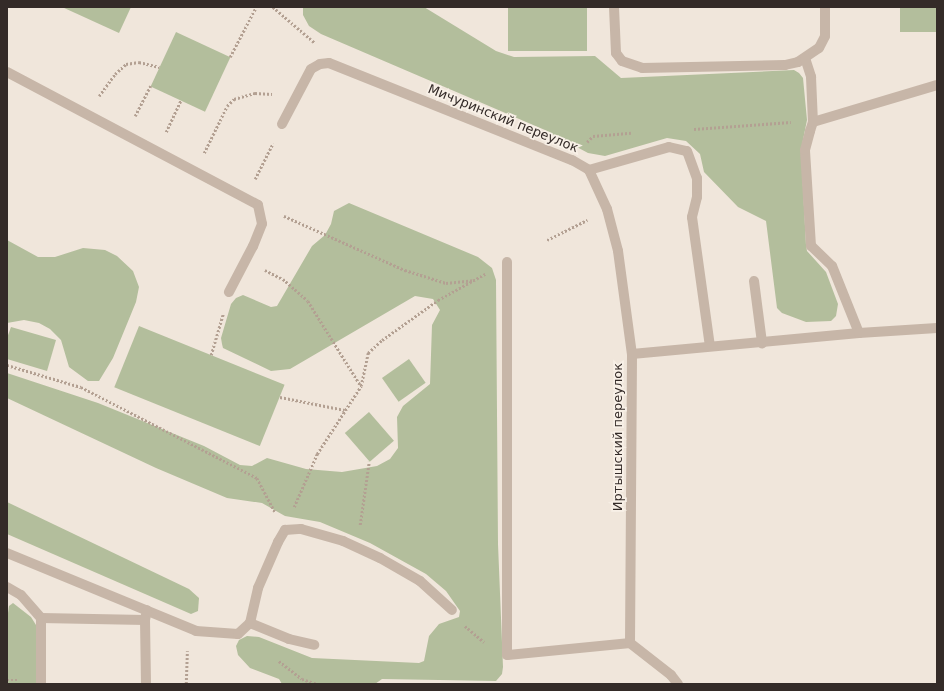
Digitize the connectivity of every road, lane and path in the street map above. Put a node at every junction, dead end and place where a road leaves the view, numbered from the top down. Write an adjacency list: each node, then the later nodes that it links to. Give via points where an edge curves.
1 (256, 7): 6 (path)
2 (273, 7): 5 (path)
3 (614, 7): 7 (street, via 616,53 631,66 642,68 785,65)
4 (825, 7): 7 (street, via 825,36 819,48)
5 (305, 34)
6 (230, 57)
7 (805, 58): 15 (street, via 811,77)
8 (159, 67): 14 (path, via 143,62 126,64 115,74)
9 (7, 72): 14 (street)
10 (937, 85): 15 (street)
11 (150, 86): 17 (path)
12 (180, 100): 18 (path)
13 (294, 102): 16 (street, Мичуринский переулок); 19 (street, Мичуринский переулок, via 310,69 329,63 572,160); 20 (path, via 272,94 255,93 234,99 220,119)
14 (85, 114): 17 (street)
15 (813, 122): 30 (street, via 805,150 811,246 832,266)
16 (282, 124): 21 (path)
17 (126, 136): 18 (street)
18 (157, 152): 20 (street)
19 (589, 170): 23 (street); 32 (street, via 670,147 688,150 696,178 692,217)
20 (194, 173): 21 (street)
21 (246, 198): 22 (street)
22 (258, 205): 28 (street, via 262,224); 36 (path, via 405,270 446,284 475,279 438,300 368,353)
23 (606, 209): 24 (path); 33 (street, via 618,251)
24 (547, 240)
25 (507, 262): 51 (street)
26 (283, 279): 36 (path, via 308,301)
27 (754, 281): 31 (street)
28 (230, 292): 34 (path)
29 (937, 328): 30 (street, Иртышский переулок)
30 (859, 333): 31 (street, Иртышский переулок)
31 (762, 343): 32 (street, Иртышский переулок)
32 (710, 346): 33 (street, Иртышский переулок)
33 (632, 354): 49 (street, Иртышский переулок)
34 (211, 355)
35 (7, 365): 40 (path, via 81,387 258,478)
36 (361, 386): 38 (path)
37 (280, 397): 38 (path)
38 (345, 410): 40 (path, via 306,476)
39 (369, 462): 41 (path, via 366,497)
40 (285, 530): 41 (street, via 317,532); 47 (street, via 267,563)
41 (355, 546): 44 (street, via 420,581)
42 (7, 553): 45 (street)
43 (7, 587): 46 (street, via 21,595)
44 (452, 610): 51 (path, via 470,632)
45 (146, 615): 46 (street); 48 (street); 54 (street)
46 (41, 618): 53 (street)
47 (250, 623): 48 (street, via 238,634 196,631); 50 (street, via 289,639)
48 (187, 627): 55 (path)
49 (630, 643): 51 (street); 57 (street, via 671,675)
50 (314, 645)
51 (507, 655)
52 (302, 679): 56 (path)
53 (41, 684)
54 (146, 684)
55 (186, 684)
56 (305, 684)
57 (678, 684)

